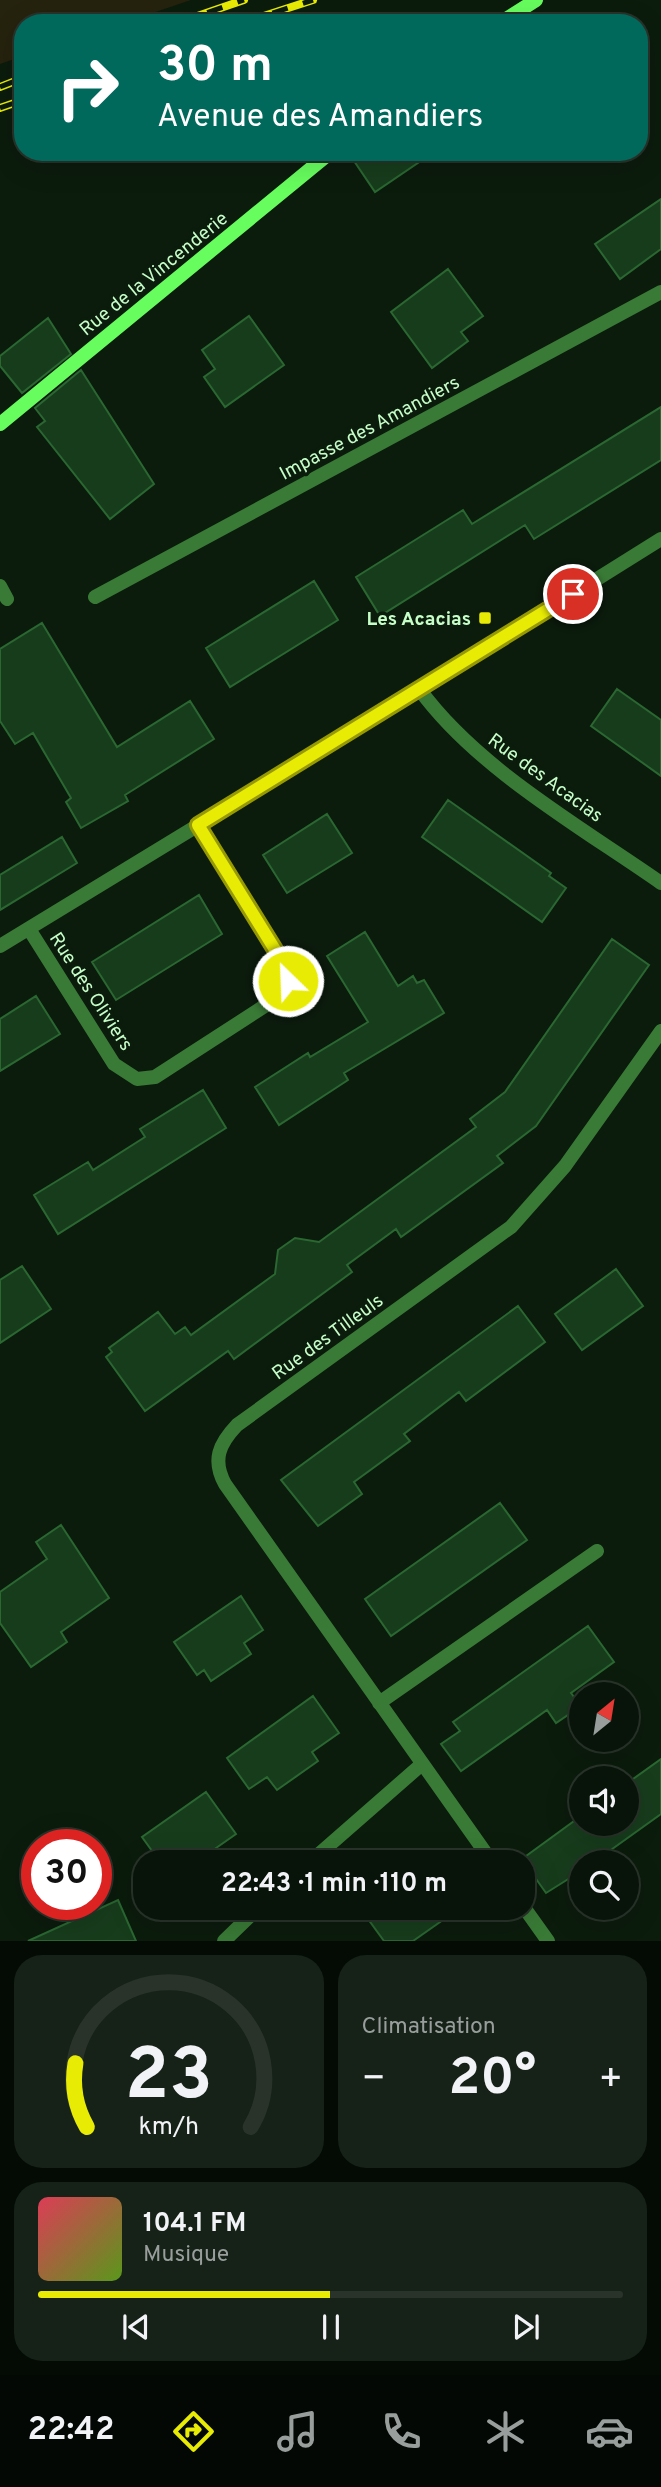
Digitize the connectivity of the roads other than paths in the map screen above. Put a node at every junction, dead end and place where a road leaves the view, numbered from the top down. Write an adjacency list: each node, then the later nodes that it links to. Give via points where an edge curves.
1 (536, 0): 2 (main road)
2 (514, 14)
3 (320, 161): 5 (main road, Rue de la Vincenderie)
4 (661, 292): 7 (street, Impasse des Amandiers)
5 (0, 424)
6 (661, 539): 8 (street)
7 (95, 597)
8 (420, 690): 9 (street); 10 (street, Rue des Acacias, via 468,745)
9 (198, 825): 11 (street); 11 (street, Rue des Oliviers, via 282,961 288,981 277,998 155,1077 137,1079 114,1064)
10 (661, 883)
11 (29, 929): 12 (street)
12 (0, 946)
13 (661, 1031): 15 (street, Rue des Tilleuls, via 565,1166 511,1227 237,1424 223,1439 217,1470 225,1484)
14 (597, 1550): 15 (street)
15 (379, 1703): 16 (street, Rue des Tilleuls)
16 (422, 1764): 17 (street); 18 (street, Rue des Tilleuls)
17 (324, 1850)
18 (483, 1850)
19 (246, 1920): 21 (street)
20 (533, 1920): 22 (street)
21 (225, 1941)
22 (548, 1941)

